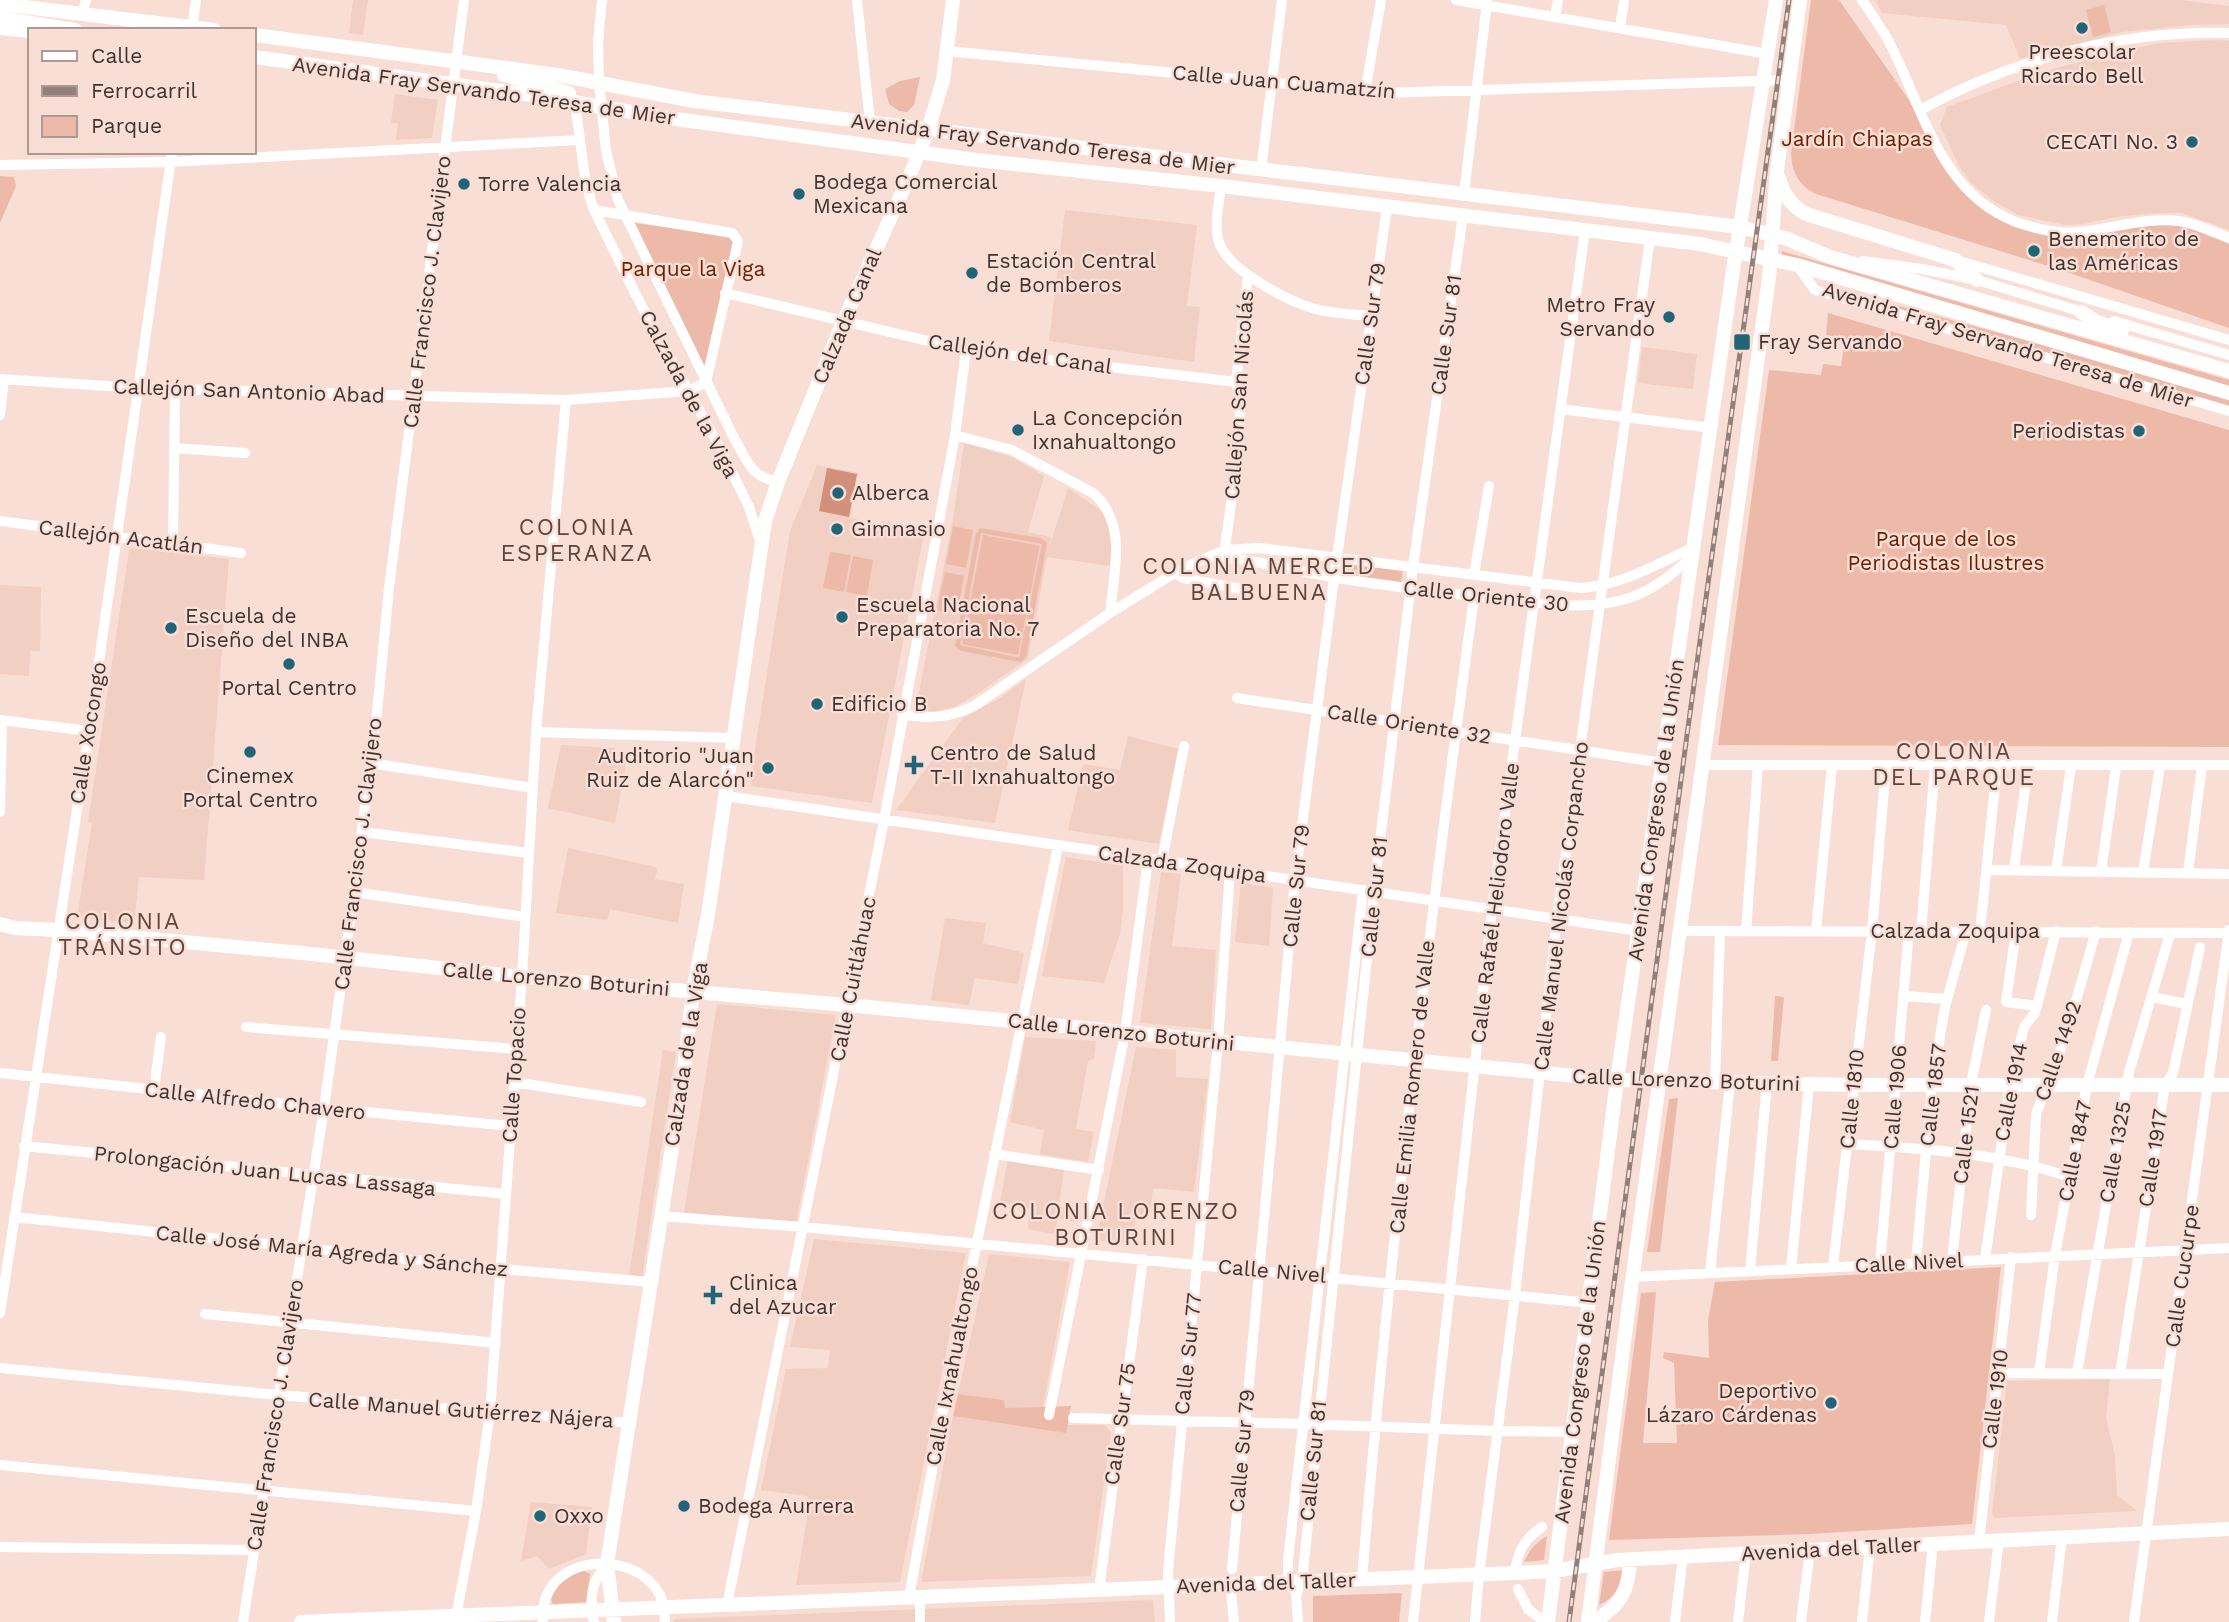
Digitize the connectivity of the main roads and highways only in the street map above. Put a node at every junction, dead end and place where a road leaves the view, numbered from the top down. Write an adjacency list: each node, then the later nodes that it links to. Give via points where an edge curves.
1 (953, 0): 13 (main road, Calzada Canal, via 943,80)
2 (1776, 0): 16 (main road, Avenida Congreso de la Unión)
3 (1800, 0): 15 (main road, Avenida Congreso de la Unión)
4 (0, 4): 5 (main road)
5 (84, 7): 8 (main road)
6 (0, 18): 7 (main road)
7 (62, 28)
8 (192, 28)
9 (256, 35): 11 (main road, Avenida Fray Servando Teresa de Mier)
10 (256, 57): 12 (main road, Avenida Fray Servando Teresa de Mier)
11 (455, 62): 12 (main road, via 569,93); 13 (main road, Avenida Fray Servando Teresa de Mier, via 694,101)
12 (575, 103): 14 (main road, Avenida Fray Servando Teresa de Mier)
13 (928, 130): 14 (main road, Calzada Canal); 16 (main road, Avenida Fray Servando Teresa de Mier)
14 (919, 152): 18 (main road, Avenida Fray Servando Teresa de Mier); 26 (main road, Calzada Canal)
15 (1777, 170): 17 (main road, Avenida Congreso de la Unión); 20 (main road, via 1795,208 1955,260)
16 (1740, 227): 17 (main road, Avenida Fray Servando Teresa de Mier); 18 (main road, Avenida Congreso de la Unión)
17 (1773, 235): 19 (main road, Avenida Congreso de la Unión); 22 (main road, Avenida Fray Servando Teresa de Mier, via 1830,257)
18 (1736, 251): 19 (main road, Avenida Fray Servando Teresa de Mier); 31 (main road, Avenida Congreso de la Unión)
19 (1771, 258): 23 (main road, Avenida Fray Servando Teresa de Mier); 32 (main road, Avenida Congreso de la Unión)
20 (1977, 280)
21 (2081, 312): 24 (main road, via 2097,322)
22 (2059, 322): 23 (main road); 24 (main road, Avenida Fray Servando Teresa de Mier)
23 (2054, 342): 25 (main road, Avenida Fray Servando Teresa de Mier)
24 (2229, 369)
25 (2229, 393)
26 (778, 482): 30 (main road, Calzada de la Viga, via 760,544)
27 (0, 924): 28 (main road, Calle Lorenzo Boturini)
28 (15, 928): 29 (main road, Calle Lorenzo Boturini); 30 (main road, Calle Lorenzo Boturini)
29 (0, 931)
30 (694, 991): 31 (main road, Calle Lorenzo Boturini); 39 (main road, Calzada de la Viga, via 607,1564)
31 (1617, 1080): 32 (main road, Calle Lorenzo Boturini); 37 (main road, Avenida Congreso de la Unión)
32 (1660, 1082): 33 (main road, Calle Lorenzo Boturini); 36 (main road, Avenida Congreso de la Unión)
33 (2229, 1085)
34 (2229, 1528): 35 (main road, Avenida del Taller)
35 (1630, 1559): 36 (main road, Avenida del Taller); 46 (main road, via 1625,1593)
36 (1595, 1563): 37 (main road, Avenida del Taller); 45 (main road, Avenida Congreso de la Unión)
37 (1554, 1571): 38 (main road, Avenida del Taller, via 1295,1586 1231,1576 1167,1587 727,1605); 44 (main road, Avenida Congreso de la Unión)
38 (664, 1615): 39 (main road, Avenida del Taller)
39 (613, 1616): 40 (main road, Avenida del Taller)
40 (593, 1617): 41 (main road, Avenida del Taller)
41 (543, 1618): 42 (main road, Avenida del Taller)
42 (456, 1620): 43 (main road, Avenida del Taller)
43 (303, 1622)
44 (1547, 1622)
45 (1588, 1622)
46 (1594, 1622)

